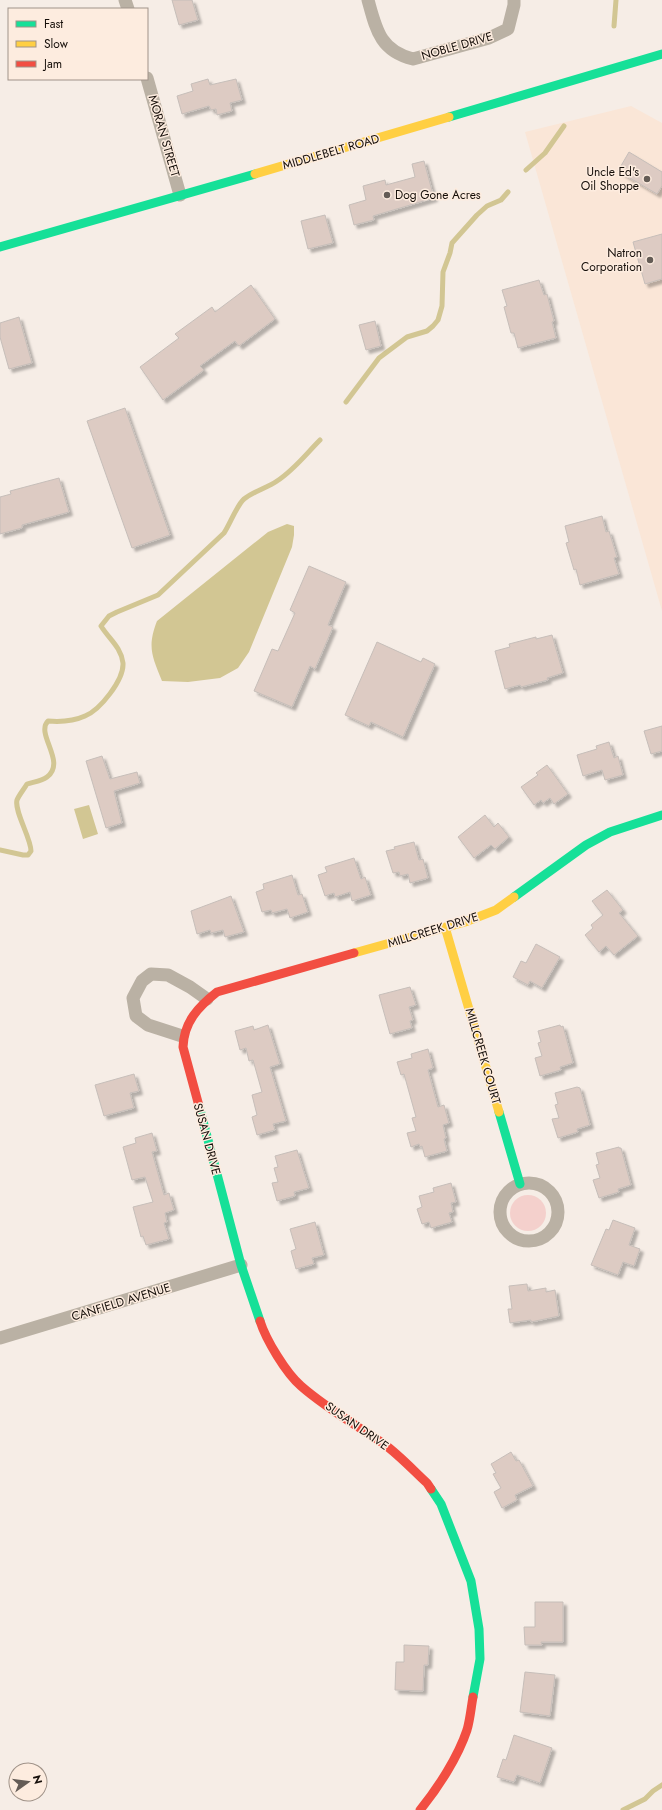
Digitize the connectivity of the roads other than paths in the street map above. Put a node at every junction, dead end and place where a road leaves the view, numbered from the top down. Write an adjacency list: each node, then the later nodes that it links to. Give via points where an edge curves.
1 (368, 0): 2 (street, NOBLE DRIVE, via 376,28 389,48 413,59 489,38 508,28)
2 (514, 0)
3 (662, 54): 5 (street, MIDDLEBELT ROAD)
4 (148, 80): 5 (street, MORAN STREET)
5 (180, 195): 6 (street, MIDDLEBELT ROAD)
6 (0, 247)
7 (662, 815): 8 (street, MILLCREEK DRIVE, via 610,832 586,845 496,910)
8 (445, 928): 9 (street, MILLCREEK DRIVE, via 217,992); 11 (street, MILLCREEK COURT)
9 (207, 999): 10 (street, MILLCREEK DRIVE, via 192,1015); 10 (street, via 168,975 151,974 142,981 133,998 136,1016 148,1025)
10 (182, 1036): 12 (street, SUSAN DRIVE, via 182,1047)
11 (520, 1184): 11 (street, via 539,1184 550,1192 557,1204 558,1214 552,1231 536,1240 523,1240 511,1234 501,1220 500,1211 504,1198 512,1188)
12 (241, 1265): 13 (street, CANFIELD AVENUE); 14 (street, SUSAN DRIVE, via 264,1334 277,1354 300,1385 384,1445 427,1483 441,1504 471,1581 479,1628 480,1659 468,1730 431,1797)
13 (0, 1338)
14 (420, 1810)

